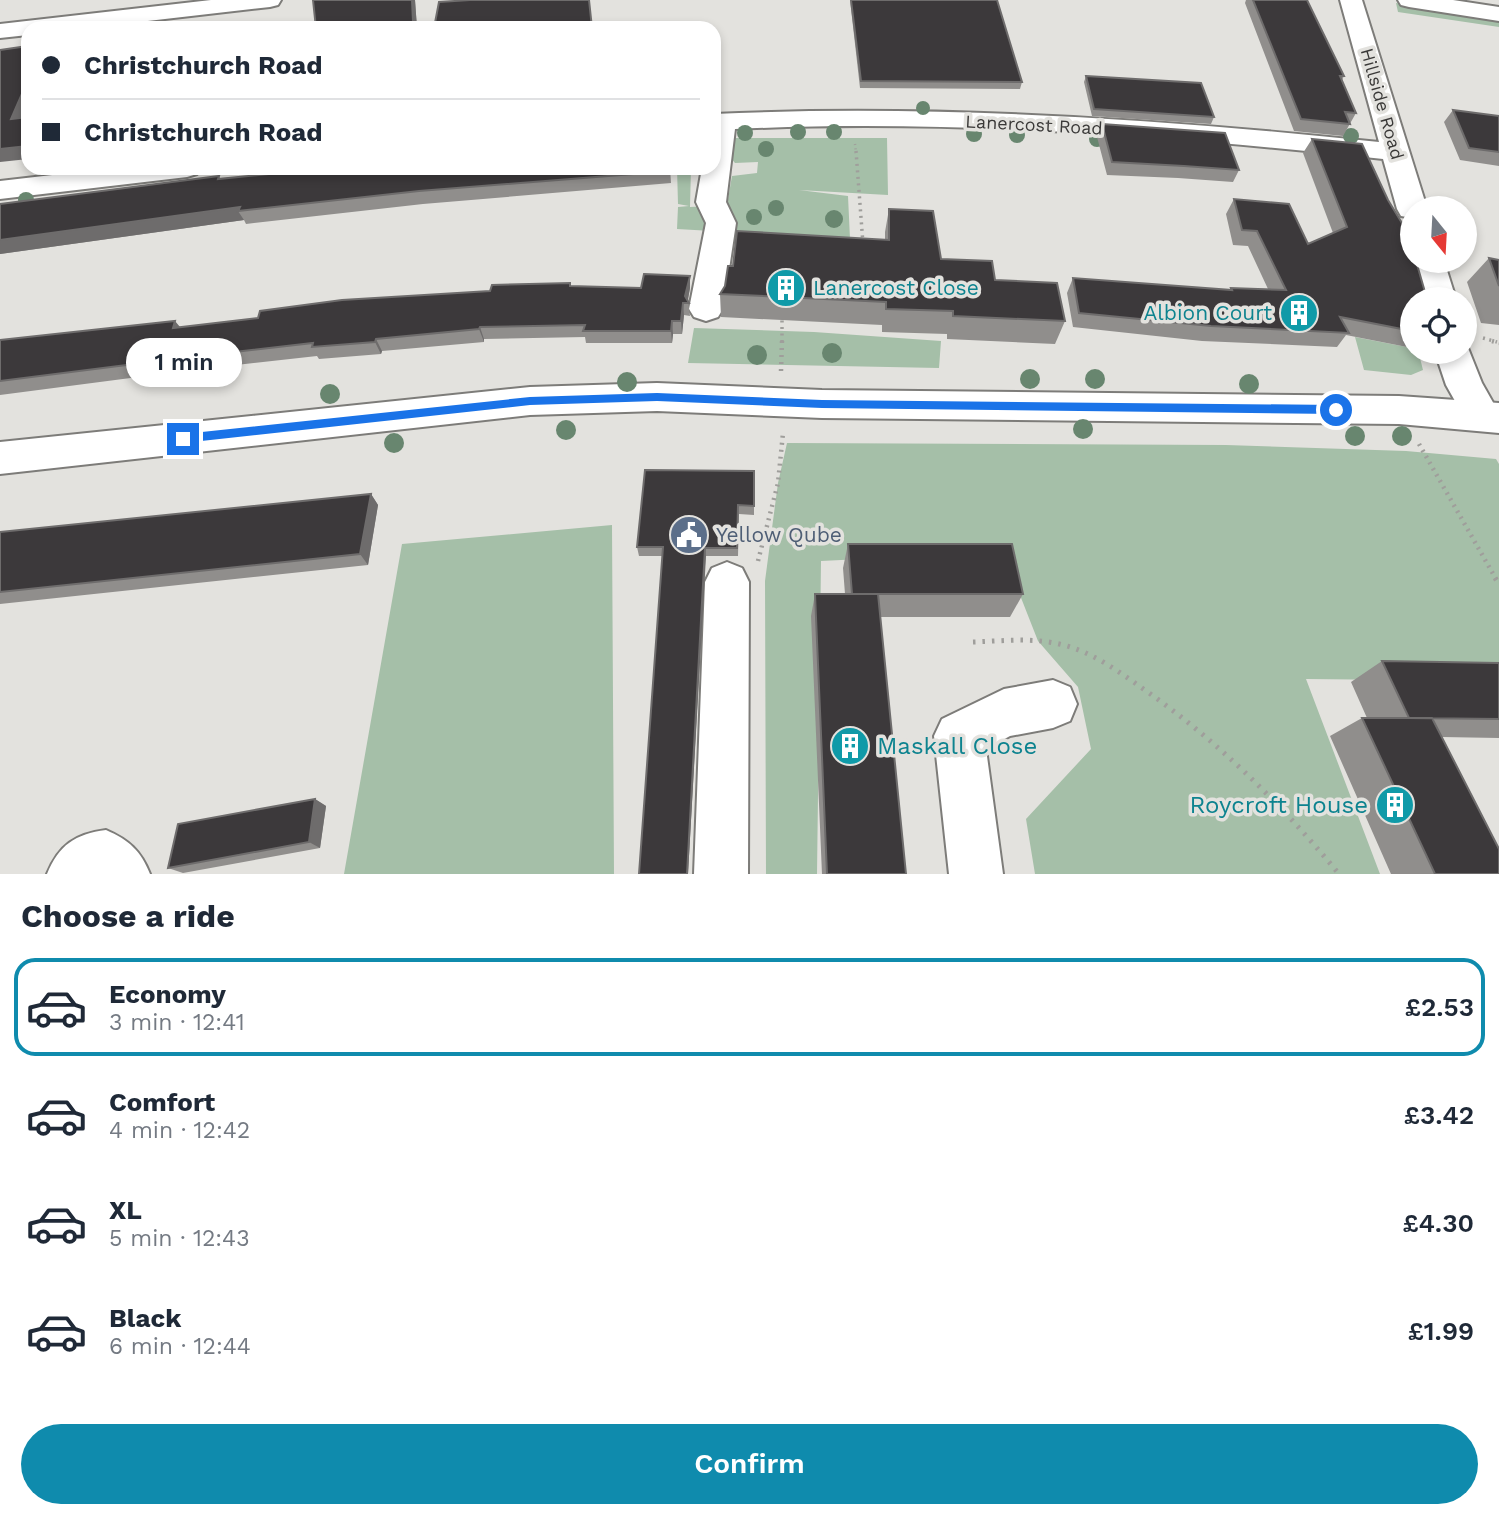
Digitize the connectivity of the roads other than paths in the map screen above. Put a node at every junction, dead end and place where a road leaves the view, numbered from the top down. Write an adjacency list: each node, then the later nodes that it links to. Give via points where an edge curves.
1 (270, 0): 5 (main road)
2 (1352, 0): 9 (main road, Hillside Road)
3 (1409, 0): 4 (main road)
4 (1499, 14)
5 (87, 21)
6 (21, 29): 7 (main road)
7 (0, 31)
8 (721, 122): 9 (main road, Lanercost Road, via 1042,125)
9 (1395, 152): 13 (main road, Hillside Road)
10 (128, 175): 12 (main road)
11 (714, 175): 14 (main road, via 712,202 721,223 733,235)
12 (0, 190)
13 (1408, 196)
14 (706, 309)
15 (1456, 364): 16 (main road, via 1464,385)
16 (1490, 417): 17 (main road, via 1399,410 1104,409 645,397 530,401)
17 (0, 458)
18 (727, 582): 22 (main road)
19 (1053, 704): 23 (main road, via 1004,713 960,736)
20 (74, 874): 21 (main road, via 91,859 106,857)
21 (123, 874)
22 (721, 874)
23 (976, 874)

